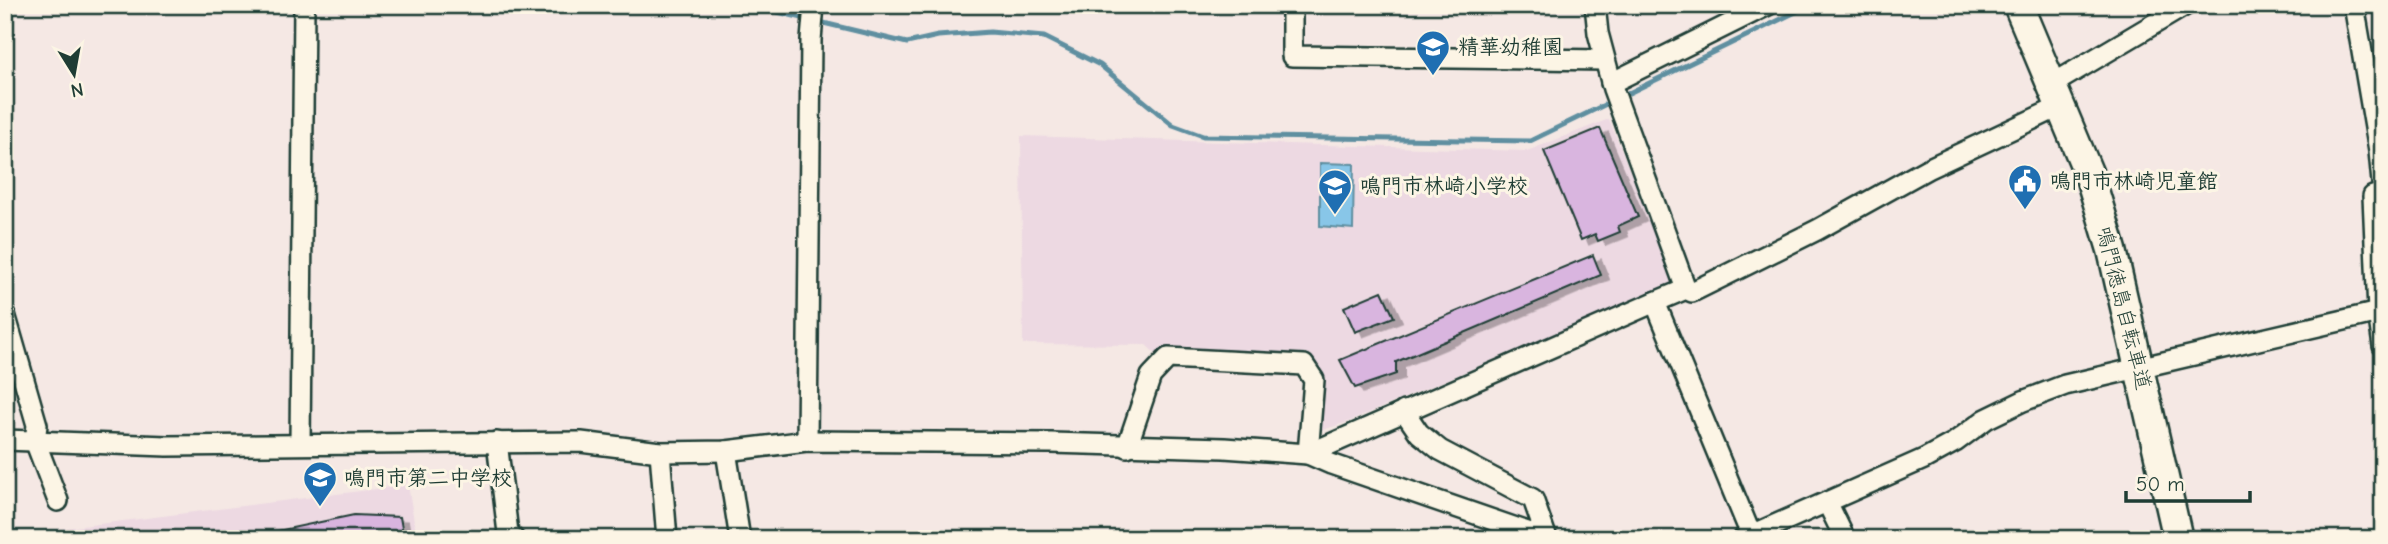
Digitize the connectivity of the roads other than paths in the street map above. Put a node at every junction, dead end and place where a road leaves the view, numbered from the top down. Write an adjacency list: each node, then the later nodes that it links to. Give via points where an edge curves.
1 (304, 5): 24 (street)
2 (814, 5): 22 (street)
3 (1292, 5): 9 (street, via 1292,56)
4 (1595, 5): 9 (street)
5 (1768, 5): 10 (street)
6 (2018, 5): 11 (main road, 鳴門徳島自転車道)
7 (2186, 5): 11 (street)
8 (2354, 5): 12 (street)
9 (1604, 61): 10 (street)
10 (1612, 86): 13 (street)
11 (2056, 95): 13 (street, via 1817,230 1692,292); 18 (main road, 鳴門徳島自転車道, via 2090,177)
12 (2381, 151): 15 (street, via 2383,193 2373,196)
13 (1686, 289): 14 (street)
14 (1655, 302): 19 (street); 31 (street)
15 (2380, 312): 17 (street); 18 (street)
16 (5, 314): 21 (street, via 37,425)
17 (2383, 346)
18 (2139, 368): 30 (street, via 2065,385 2023,401 1924,459); 37 (main road, 鳴門徳島自転車道)
19 (1404, 411): 28 (street); 35 (street, via 1419,433 1440,450 1533,499)
20 (5, 440): 21 (street)
21 (35, 441): 24 (street, via 167,446); 29 (street)
22 (807, 441): 25 (street); 26 (street)
23 (497, 442): 24 (street); 27 (street, via 581,442); 32 (street, via 508,533)
24 (300, 444)
25 (1127, 447): 28 (street); 28 (street, via 1152,376 1168,358 1304,365 1314,380)
26 (726, 450): 27 (street); 34 (street)
27 (660, 452): 33 (street)
28 (1307, 454): 35 (street)
29 (58, 501)
30 (1827, 502): 31 (street); 36 (street)
31 (1747, 537)
32 (514, 539)
33 (667, 539)
34 (740, 539)
35 (1548, 539)
36 (1845, 539)
37 (2178, 539)

